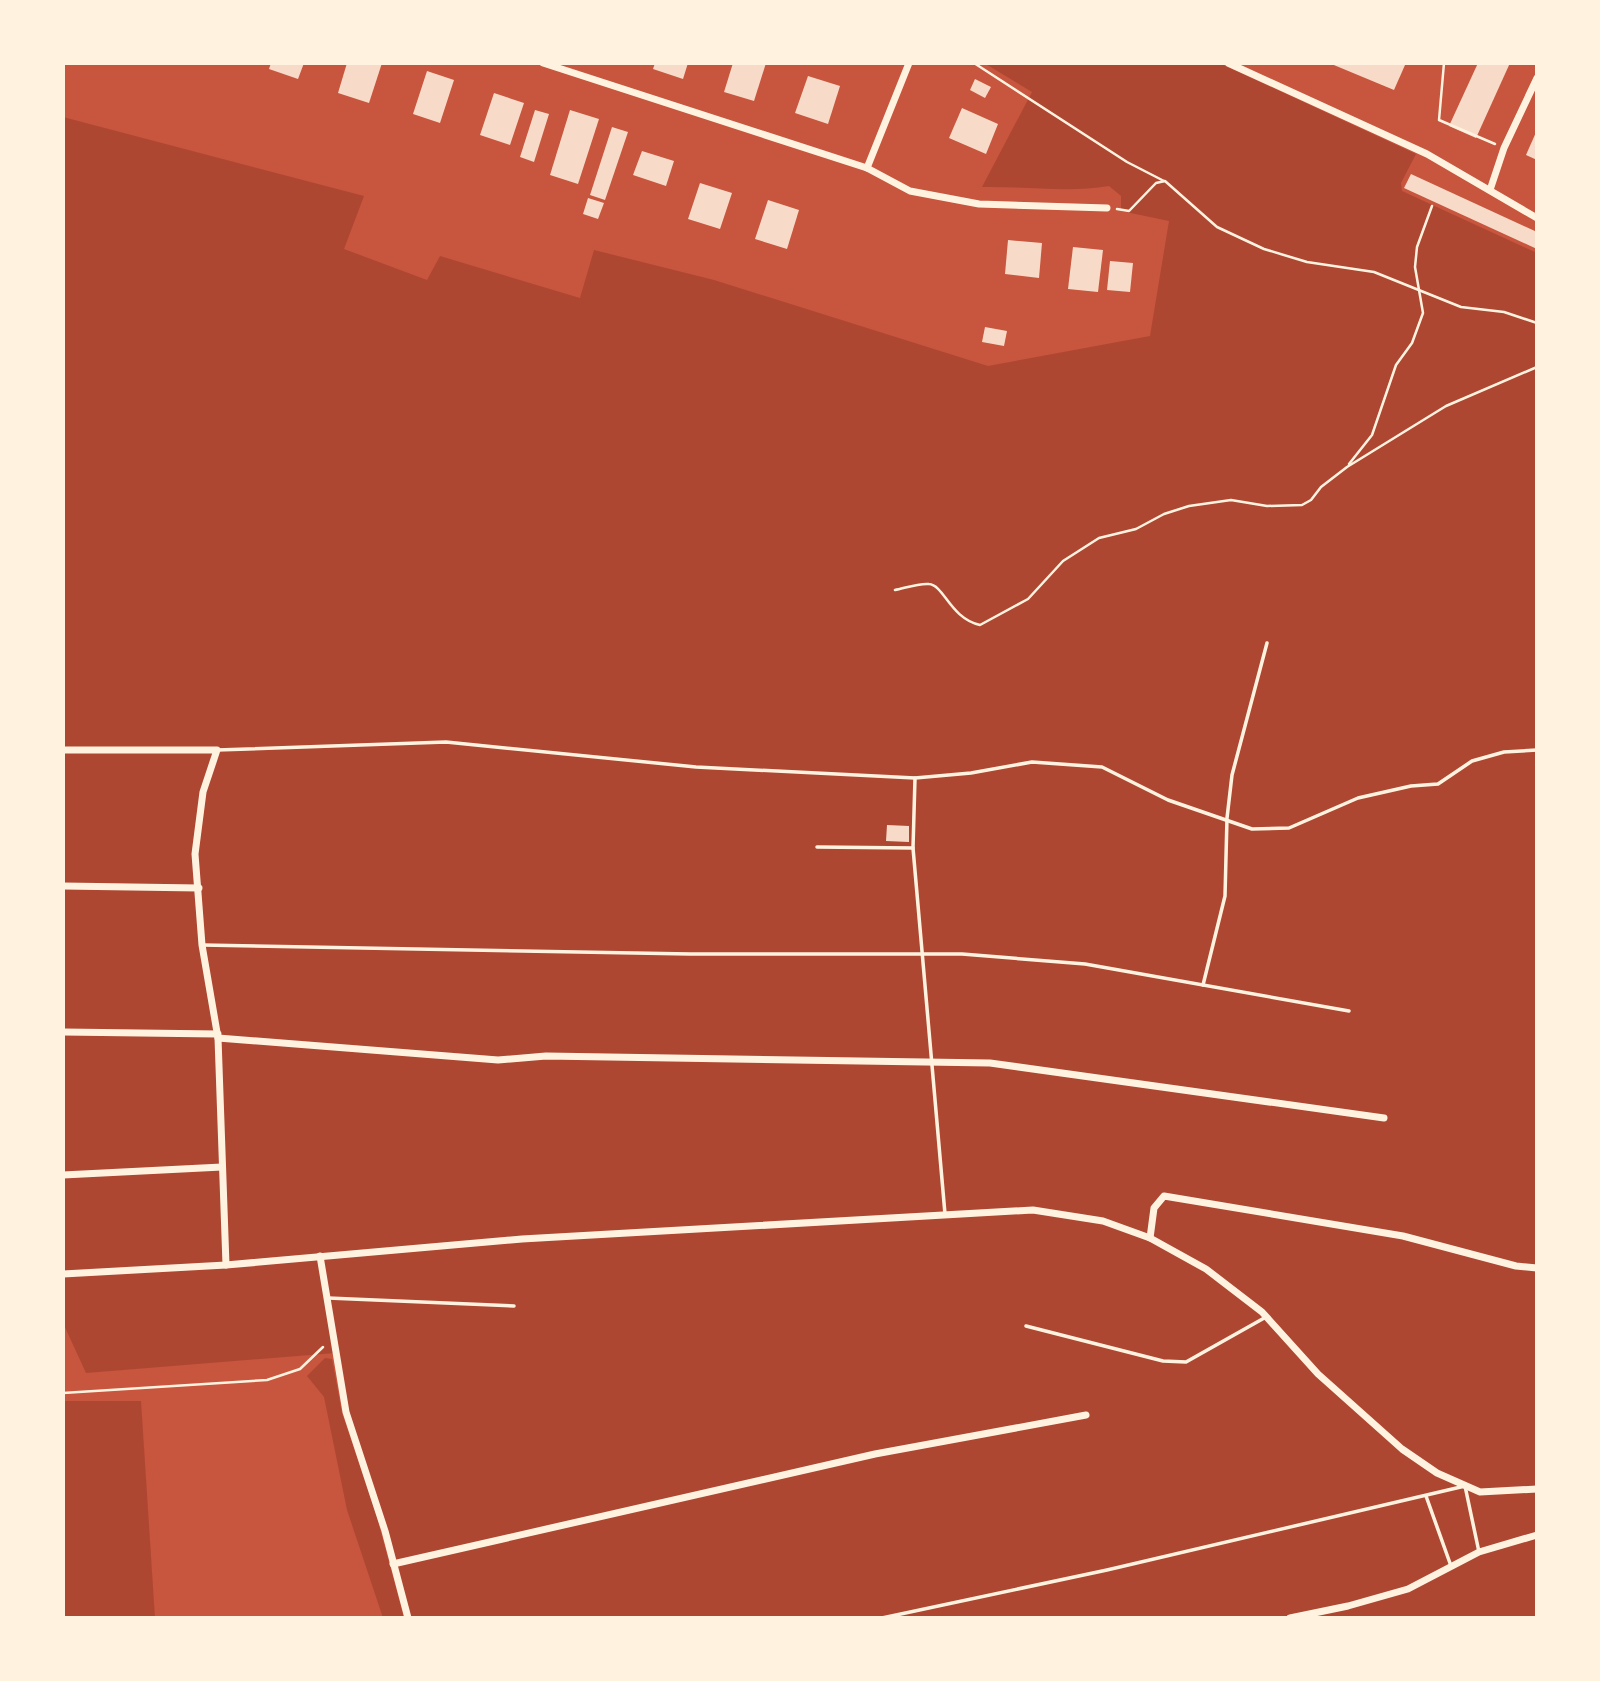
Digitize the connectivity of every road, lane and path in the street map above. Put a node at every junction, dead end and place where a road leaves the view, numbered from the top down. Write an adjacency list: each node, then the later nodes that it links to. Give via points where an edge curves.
1 (543, 63): 8 (street)
2 (909, 63): 8 (street)
3 (974, 63): 9 (path, via 1127,162)
4 (1228, 63): 10 (street, via 1427,154)
5 (1444, 63): 7 (path, via 1439,120)
6 (1537, 78): 7 (street)
7 (1504, 148): 10 (street)
8 (867, 168): 12 (street, via 910,191 979,204)
9 (1165, 181): 12 (path, via 1156,183 1129,211); 14 (path, via 1217,227 1264,249 1307,262 1374,272)
10 (1490, 190): 13 (street)
11 (1432, 206): 14 (path, via 1417,247)
12 (1107, 208)
13 (1537, 218)
14 (1418, 289): 15 (path, via 1461,307 1504,312); 17 (path, via 1423,313 1412,343 1396,365 1372,435)
15 (1537, 323)
16 (1537, 368): 17 (path, via 1446,406)
17 (1347, 467): 18 (path, via 1302,505 1231,500 1189,506 1136,529 1099,538 1063,561 1028,599 980,625 955,614 939,587 928,583)
18 (895, 590)
19 (1267, 643): 24 (lane, via 1232,775)
20 (63, 750): 21 (street)
21 (217, 750): 23 (lane, via 446,742 696,767); 28 (street, via 202,792 195,854)
22 (1537, 750): 24 (lane, via 1504,752 1472,761 1438,784 1358,798 1289,828 1252,829)
23 (915, 778): 24 (lane, via 1032,762 1102,767 1168,800); 26 (lane)
24 (1227, 818): 31 (lane, via 1225,895)
25 (817, 847): 26 (lane)
26 (913, 848): 30 (lane)
27 (63, 886): 28 (street)
28 (199, 888): 29 (street)
29 (202, 945): 30 (lane, via 690,954); 34 (street)
30 (921, 953): 31 (lane, via 1085,964); 35 (lane)
31 (1203, 985): 32 (lane)
32 (1349, 1010)
33 (63, 1032): 34 (street)
34 (218, 1036): 35 (street, via 498,1060 546,1056); 37 (street)
35 (933, 1061): 36 (street, via 1073,1072); 39 (lane)
36 (1384, 1118)
37 (222, 1167): 38 (street); 42 (street)
38 (63, 1175)
39 (945, 1214): 40 (street, via 1032,1210 1103,1221); 41 (street)
40 (1150, 1238): 43 (street, via 1154,1208 1164,1196 1403,1236); 47 (street, via 1206,1269)
41 (320, 1256): 42 (street); 45 (street)
42 (226, 1265): 44 (street)
43 (1537, 1268)
44 (63, 1274)
45 (326, 1298): 46 (lane); 49 (street)
46 (514, 1306)
47 (1266, 1317): 48 (lane, via 1186,1362 1164,1361); 52 (street, via 1318,1374 1402,1449)
48 (1026, 1326)
49 (331, 1328): 50 (path, via 316,1356 300,1369 267,1380); 57 (street, via 346,1412)
50 (63, 1393)
51 (1086, 1415): 57 (street, via 875,1454)
52 (1465, 1486): 53 (street, via 1480,1492); 54 (lane); 56 (lane)
53 (1537, 1489)
54 (1426, 1495): 58 (lane); 60 (lane)
55 (1537, 1535): 56 (street)
56 (1479, 1552): 58 (street)
57 (393, 1564): 59 (street)
58 (1451, 1566): 61 (street, via 1408,1589)
59 (408, 1618)
60 (882, 1618)
61 (1290, 1618)

